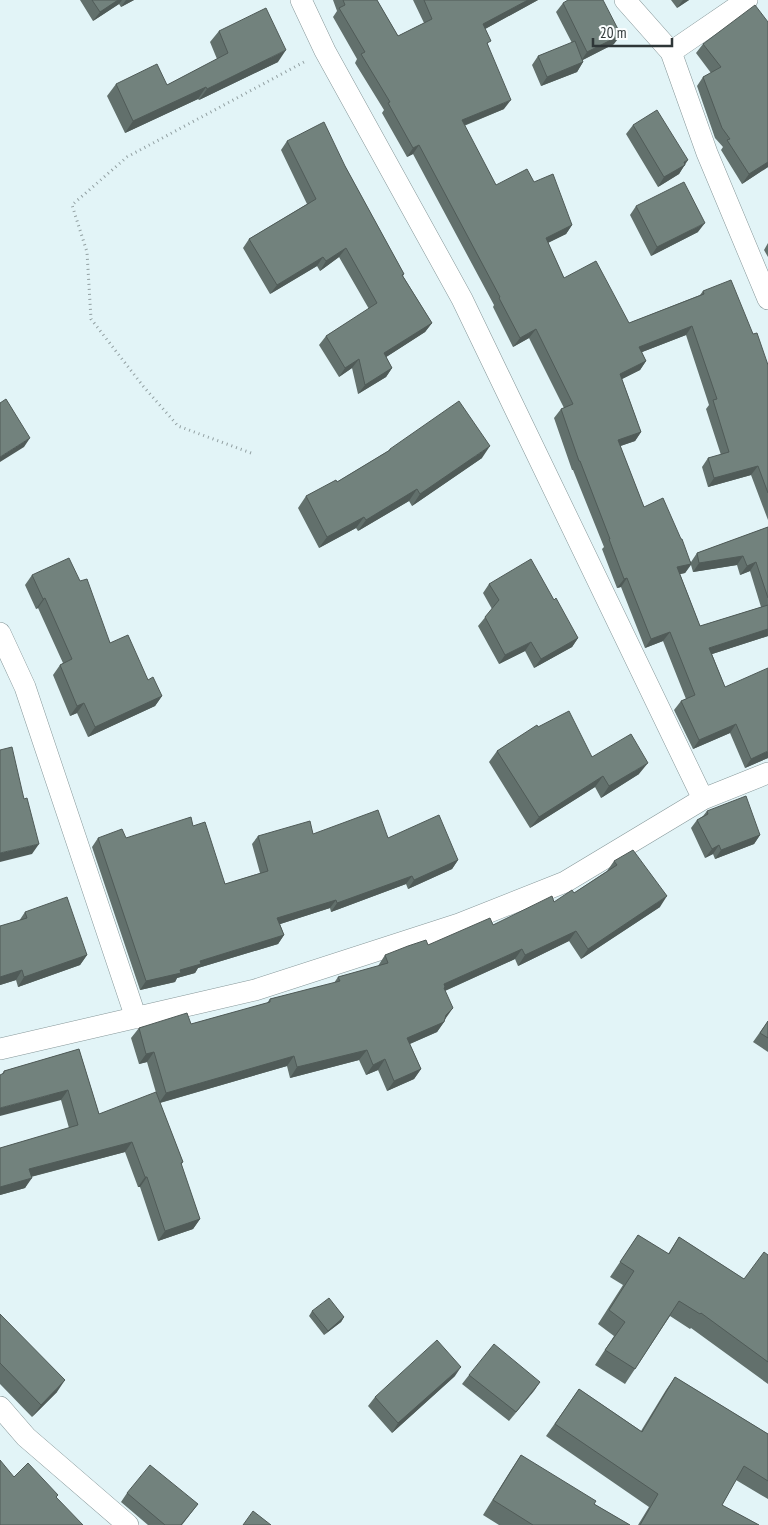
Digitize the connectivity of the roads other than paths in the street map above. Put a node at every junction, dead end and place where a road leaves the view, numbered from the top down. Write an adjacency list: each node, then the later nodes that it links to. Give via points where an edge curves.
1 (301, 0): 8 (street, via 325,51 462,299)
2 (625, 0): 4 (street)
3 (747, 0): 4 (street)
4 (671, 52): 5 (street, via 707,153)
5 (768, 299)
6 (0, 633): 9 (street, via 25,688)
7 (768, 773): 8 (street)
8 (703, 799): 9 (street, via 565,882 459,924 255,990)
9 (136, 1018): 10 (street)
10 (0, 1049)
11 (0, 1407): 12 (street, via 26,1437)
12 (128, 1525)

